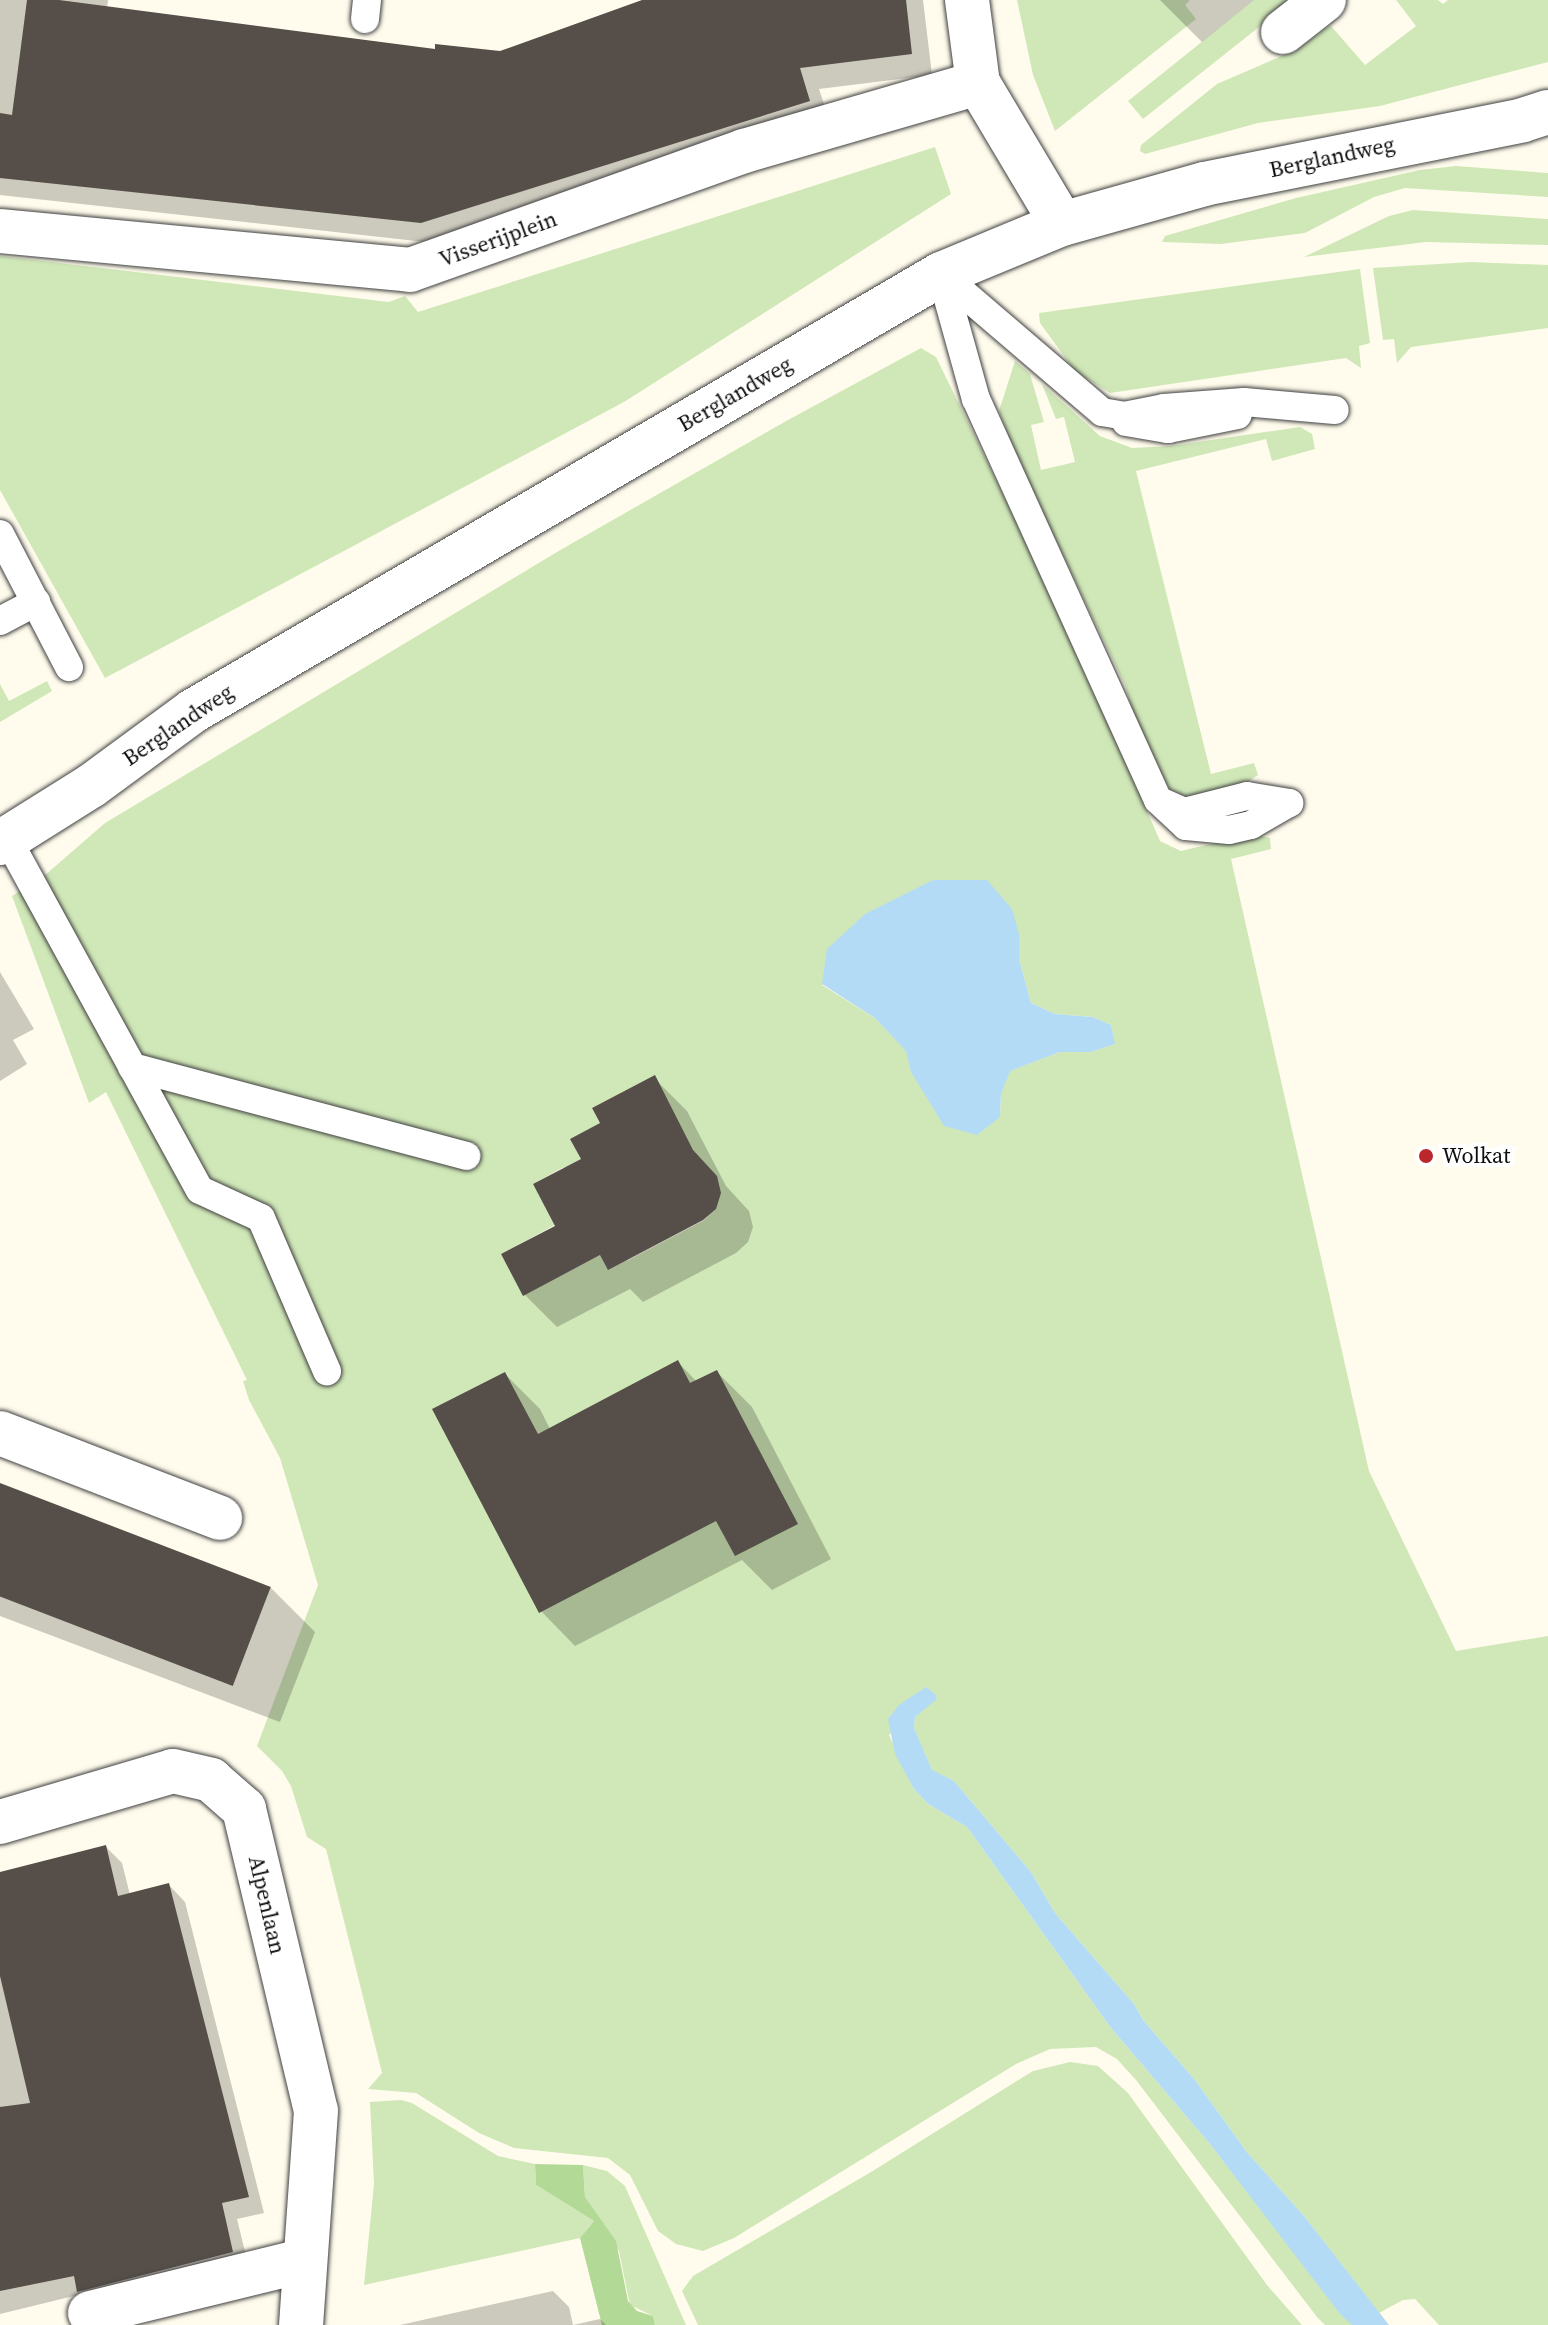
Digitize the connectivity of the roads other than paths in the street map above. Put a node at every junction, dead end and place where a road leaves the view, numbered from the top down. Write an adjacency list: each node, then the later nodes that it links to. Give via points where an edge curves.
1 (967, 0): 4 (street)
2 (1324, 0): 3 (street)
3 (1283, 32)
4 (978, 83): 6 (street); 7 (street, Visserijplein, via 744,151 410,270)
5 (1546, 113): 6 (street, Berglandweg, via 1204,184)
6 (1062, 224): 8 (street, Berglandweg)
7 (0, 231)
8 (941, 274): 9 (lane, via 1102,412 1124,416 1244,402); 14 (lane, via 976,399 1158,800 1178,823 1229,830 1251,825); 15 (street, Berglandweg, via 193,711)
9 (1335, 410)
10 (0, 534): 11 (lane)
11 (36, 602): 12 (lane); 13 (lane)
12 (0, 621)
13 (69, 667)
14 (1289, 803)
15 (4, 841): 16 (lane)
16 (132, 1067): 17 (lane); 18 (lane, via 200,1190 261,1218)
17 (466, 1156)
18 (327, 1371)
19 (0, 1433): 20 (street)
20 (220, 1518)
21 (0, 1822): 22 (street, Alpenlaan, via 173,1771 211,1780 244,1809 316,2111)
22 (305, 2260): 23 (street); 24 (street, Alpenlaan)
23 (90, 2313)
24 (301, 2325)

